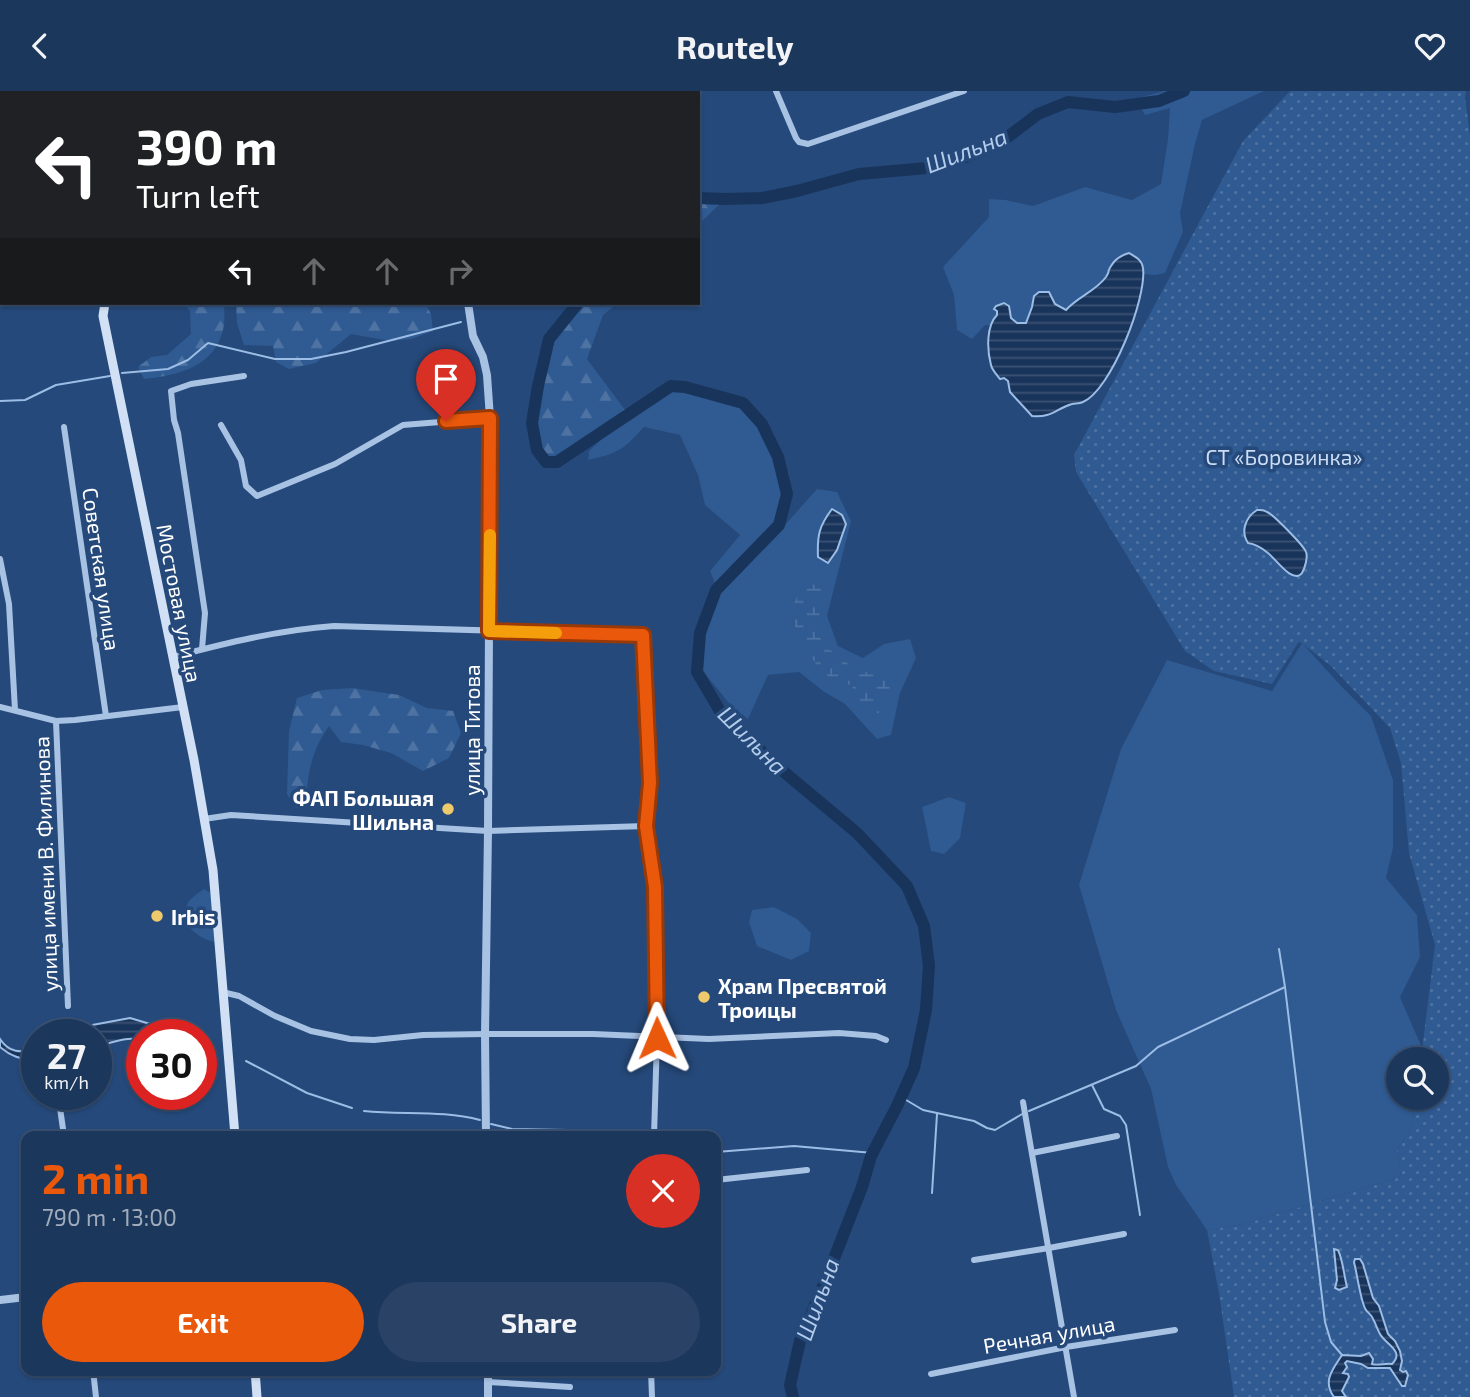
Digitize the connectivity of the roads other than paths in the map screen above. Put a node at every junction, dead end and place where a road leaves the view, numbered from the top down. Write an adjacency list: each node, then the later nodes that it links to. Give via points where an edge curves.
1 (776, 91): 2 (street, via 796,138 803,144)
2 (964, 91)
3 (105, 305): 12 (main road, Мостовая улица, via 103,316)
4 (468, 305): 6 (street, улица Титова, via 487,376)
5 (244, 376): 11 (street, Мостовая улица, via 171,391 205,613)
6 (490, 418): 7 (street, via 403,425 335,464 257,496 246,487 241,460); 10 (street, улица Титова)
7 (220, 425)
8 (64, 427): 16 (street, Советская улица)
9 (0, 559): 15 (street, via 9,604)
10 (489, 631): 11 (street, via 299,628); 19 (street, via 643,635 650,783); 20 (street, улица Титова)
11 (202, 649): 12 (street)
12 (173, 657): 14 (main road, Мостовая улица)
13 (0, 707): 15 (street)
14 (183, 707): 16 (street); 18 (main road, Мостовая улица)
15 (15, 710): 17 (street)
16 (106, 716): 17 (street)
17 (57, 720): 22 (street, улица имени В. Филинова)
18 (204, 818): 20 (street, via 230,815); 21 (main road, Мостовая улица, via 213,870)
19 (646, 826): 20 (street); 24 (street, via 655,887)
20 (488, 831): 23 (street, улица Титова)
21 (222, 992): 23 (street, via 311,1031 351,1039); 29 (main road, Мостовая улица)
22 (68, 1006)
23 (485, 1034): 24 (street); 30 (street, улица Титова)
24 (657, 1038): 25 (street, via 839,1033); 31 (street)
25 (886, 1040)
26 (1023, 1102): 33 (street)
27 (60, 1110): 28 (street)
28 (63, 1131)
29 (235, 1131)
30 (486, 1131)
31 (654, 1131)
32 (1117, 1136): 33 (street)
33 (1032, 1153): 37 (street)
34 (807, 1170): 35 (street)
35 (721, 1179)
36 (1124, 1234): 37 (street)
37 (1049, 1248): 38 (street); 42 (street)
38 (974, 1260)
39 (21, 1298): 40 (street)
40 (0, 1300)
41 (1175, 1329): 42 (street, Речная улица)
42 (1066, 1347): 43 (street, Речная улица); 54 (street)
43 (931, 1374)
44 (94, 1376): 50 (street)
45 (255, 1376): 51 (main road)
46 (488, 1376): 48 (street)
47 (651, 1376): 53 (street)
48 (488, 1382): 49 (street); 52 (street)
49 (570, 1387)
50 (96, 1397)
51 (257, 1397)
52 (488, 1397)
53 (652, 1397)
54 (1074, 1397)

